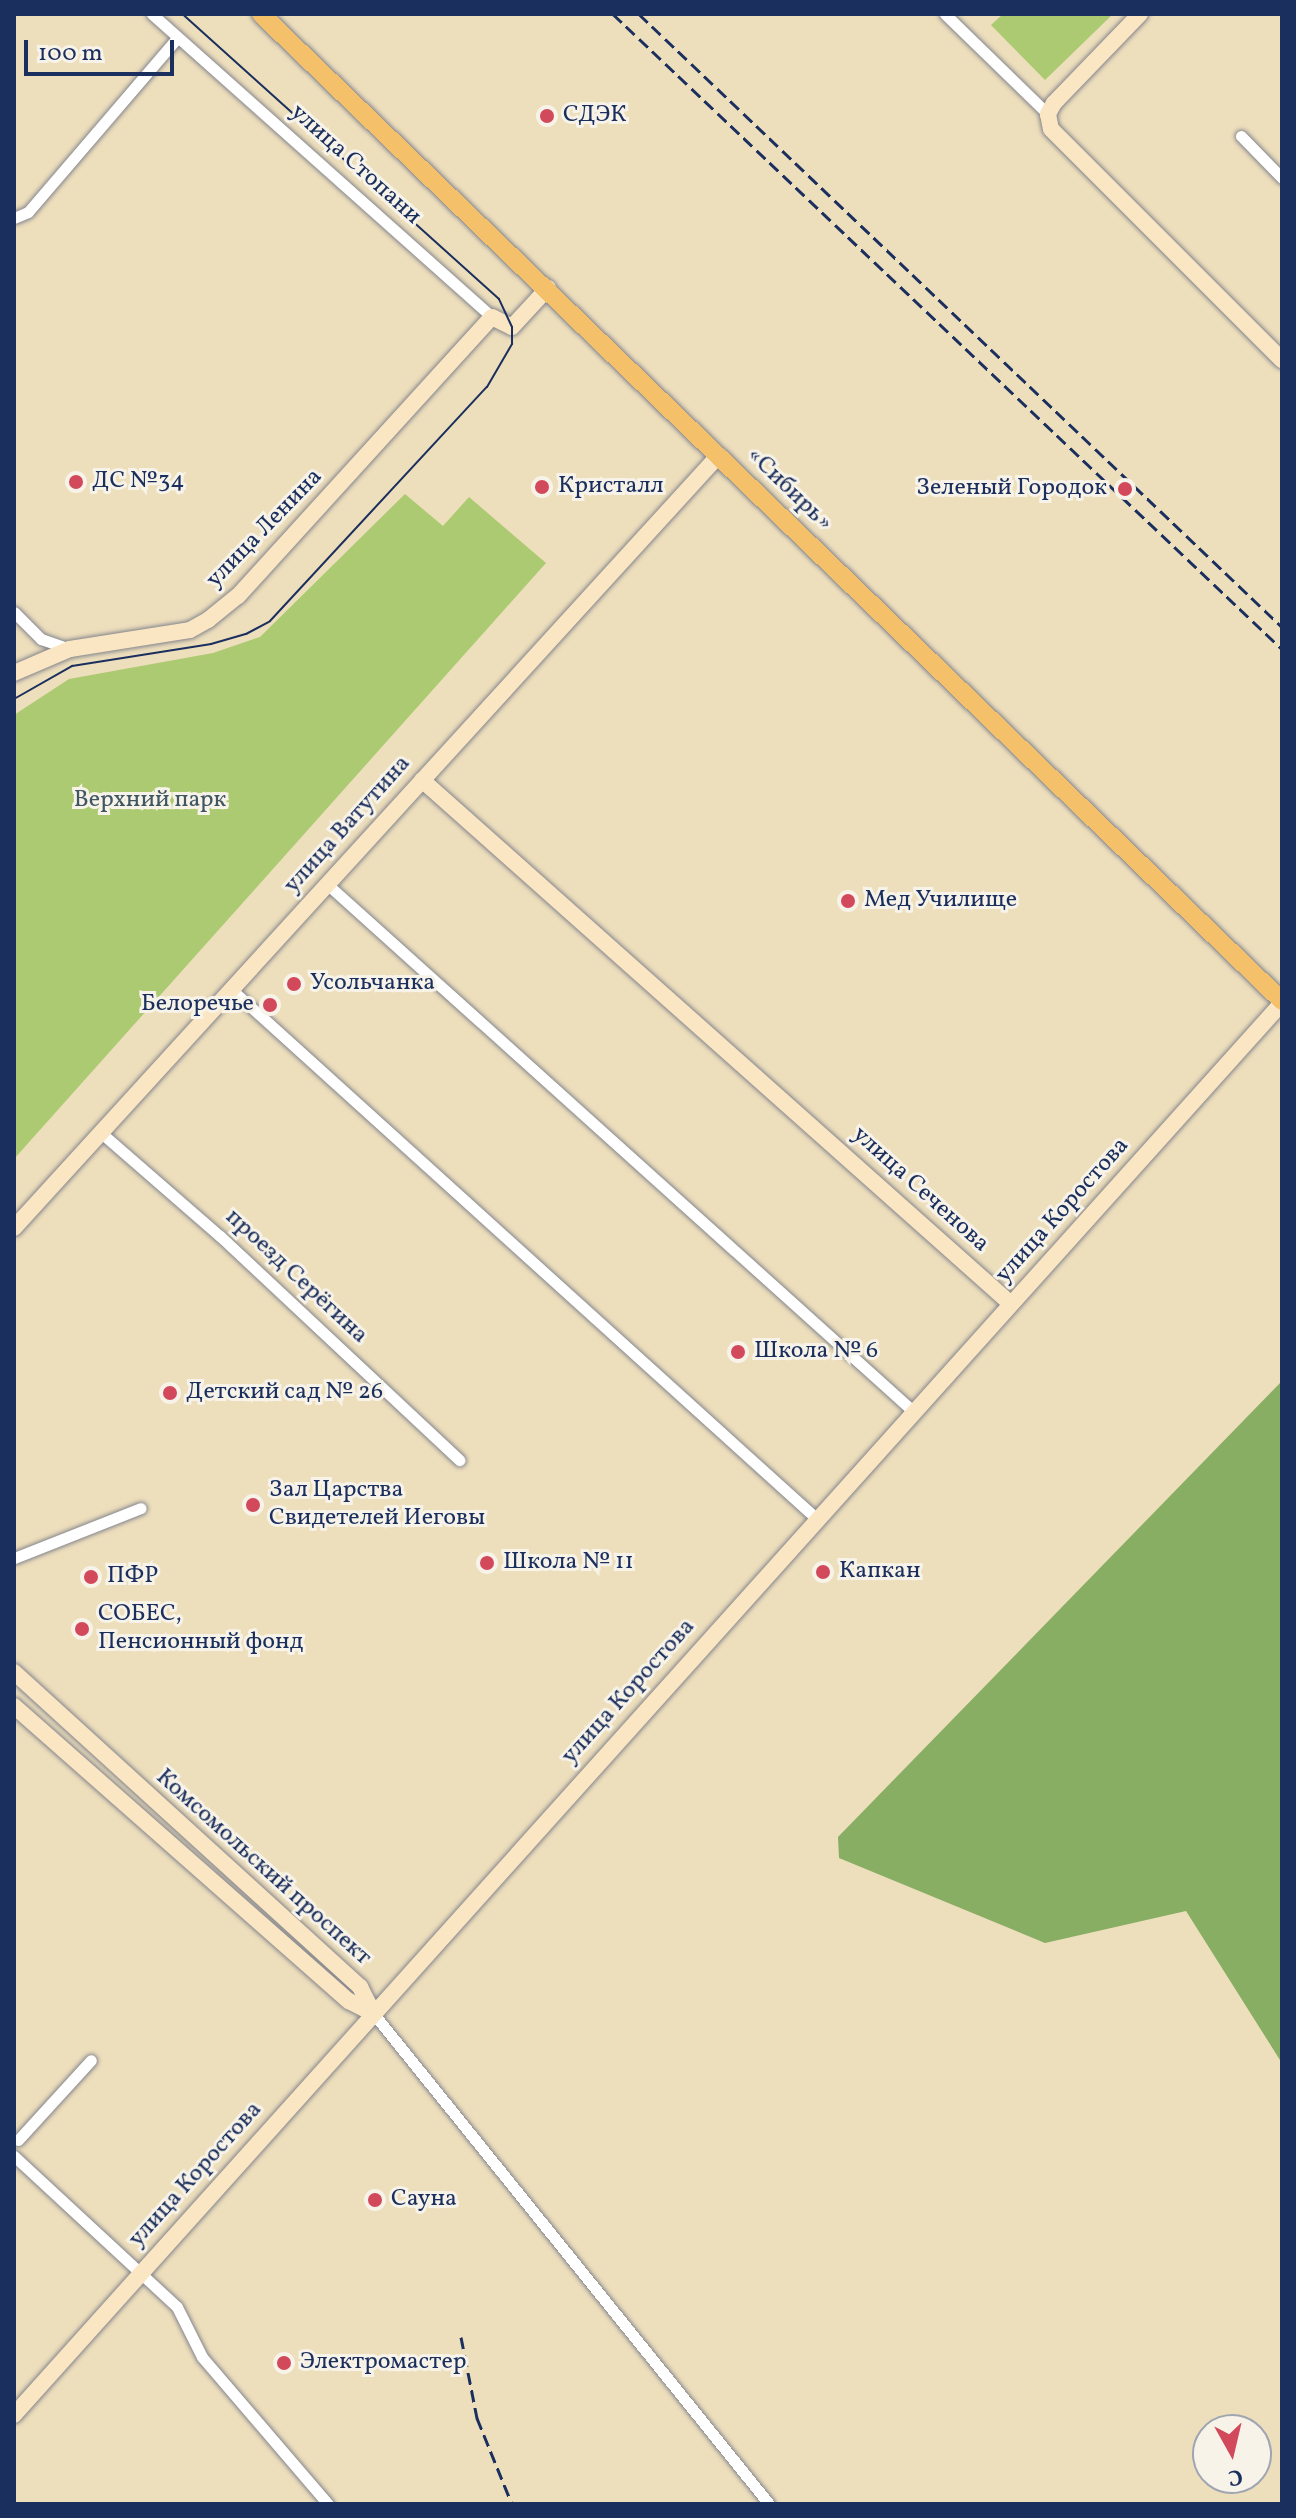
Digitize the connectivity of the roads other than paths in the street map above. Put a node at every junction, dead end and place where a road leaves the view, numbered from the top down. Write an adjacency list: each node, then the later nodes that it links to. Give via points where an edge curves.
1 (152, 14): 5 (street, улица Стопани)
2 (261, 14): 10 (main road, «Сибирь»)
3 (945, 14): 6 (street)
4 (1140, 14): 6 (street)
5 (178, 37): 9 (street, via 28,212); 11 (street, улица Стопани)
6 (1051, 109): 12 (street, via 1056,137)
7 (1241, 136): 8 (street)
8 (1282, 178)
9 (14, 218)
10 (548, 288): 11 (street, via 512,327); 13 (main road, «Сибирь»)
11 (492, 317): 15 (street, улица Ленина, via 218,612 190,630)
12 (1282, 360)
13 (719, 455): 17 (street, улица Ватутина); 20 (main road, «Сибирь»)
14 (14, 612): 15 (street, via 41,639)
15 (70, 649): 16 (street, улица Ленина)
16 (14, 673)
17 (422, 780): 18 (street, улица Ватутина); 23 (street, улица Сеченова)
18 (327, 884): 19 (street, улица Ватутина); 24 (street)
19 (231, 989): 21 (street, улица Ватутина); 27 (street)
20 (1282, 1002): 23 (street, улица Коростова)
21 (99, 1131): 22 (street, улица Ватутина); 25 (street, проезд Серёгина, via 220,1236)
22 (14, 1228)
23 (1011, 1304): 24 (street, улица Коростова)
24 (914, 1412): 27 (street, улица Коростова)
25 (459, 1460)
26 (141, 1508): 28 (street)
27 (817, 1519): 31 (street, улица Коростова)
28 (14, 1558)
29 (14, 1672): 31 (street, Комсомольский проспект, via 360,1987)
30 (14, 1706): 31 (street, Комсомольский проспект, via 349,2001)
31 (373, 2013): 35 (street, улица Коростова); 38 (street)
32 (91, 2060): 33 (street)
33 (18, 2140)
34 (14, 2156): 35 (street)
35 (141, 2273): 36 (street, улица Коростова); 37 (street, via 177,2307 202,2357)
36 (14, 2415)
37 (328, 2504)
38 (769, 2504)

